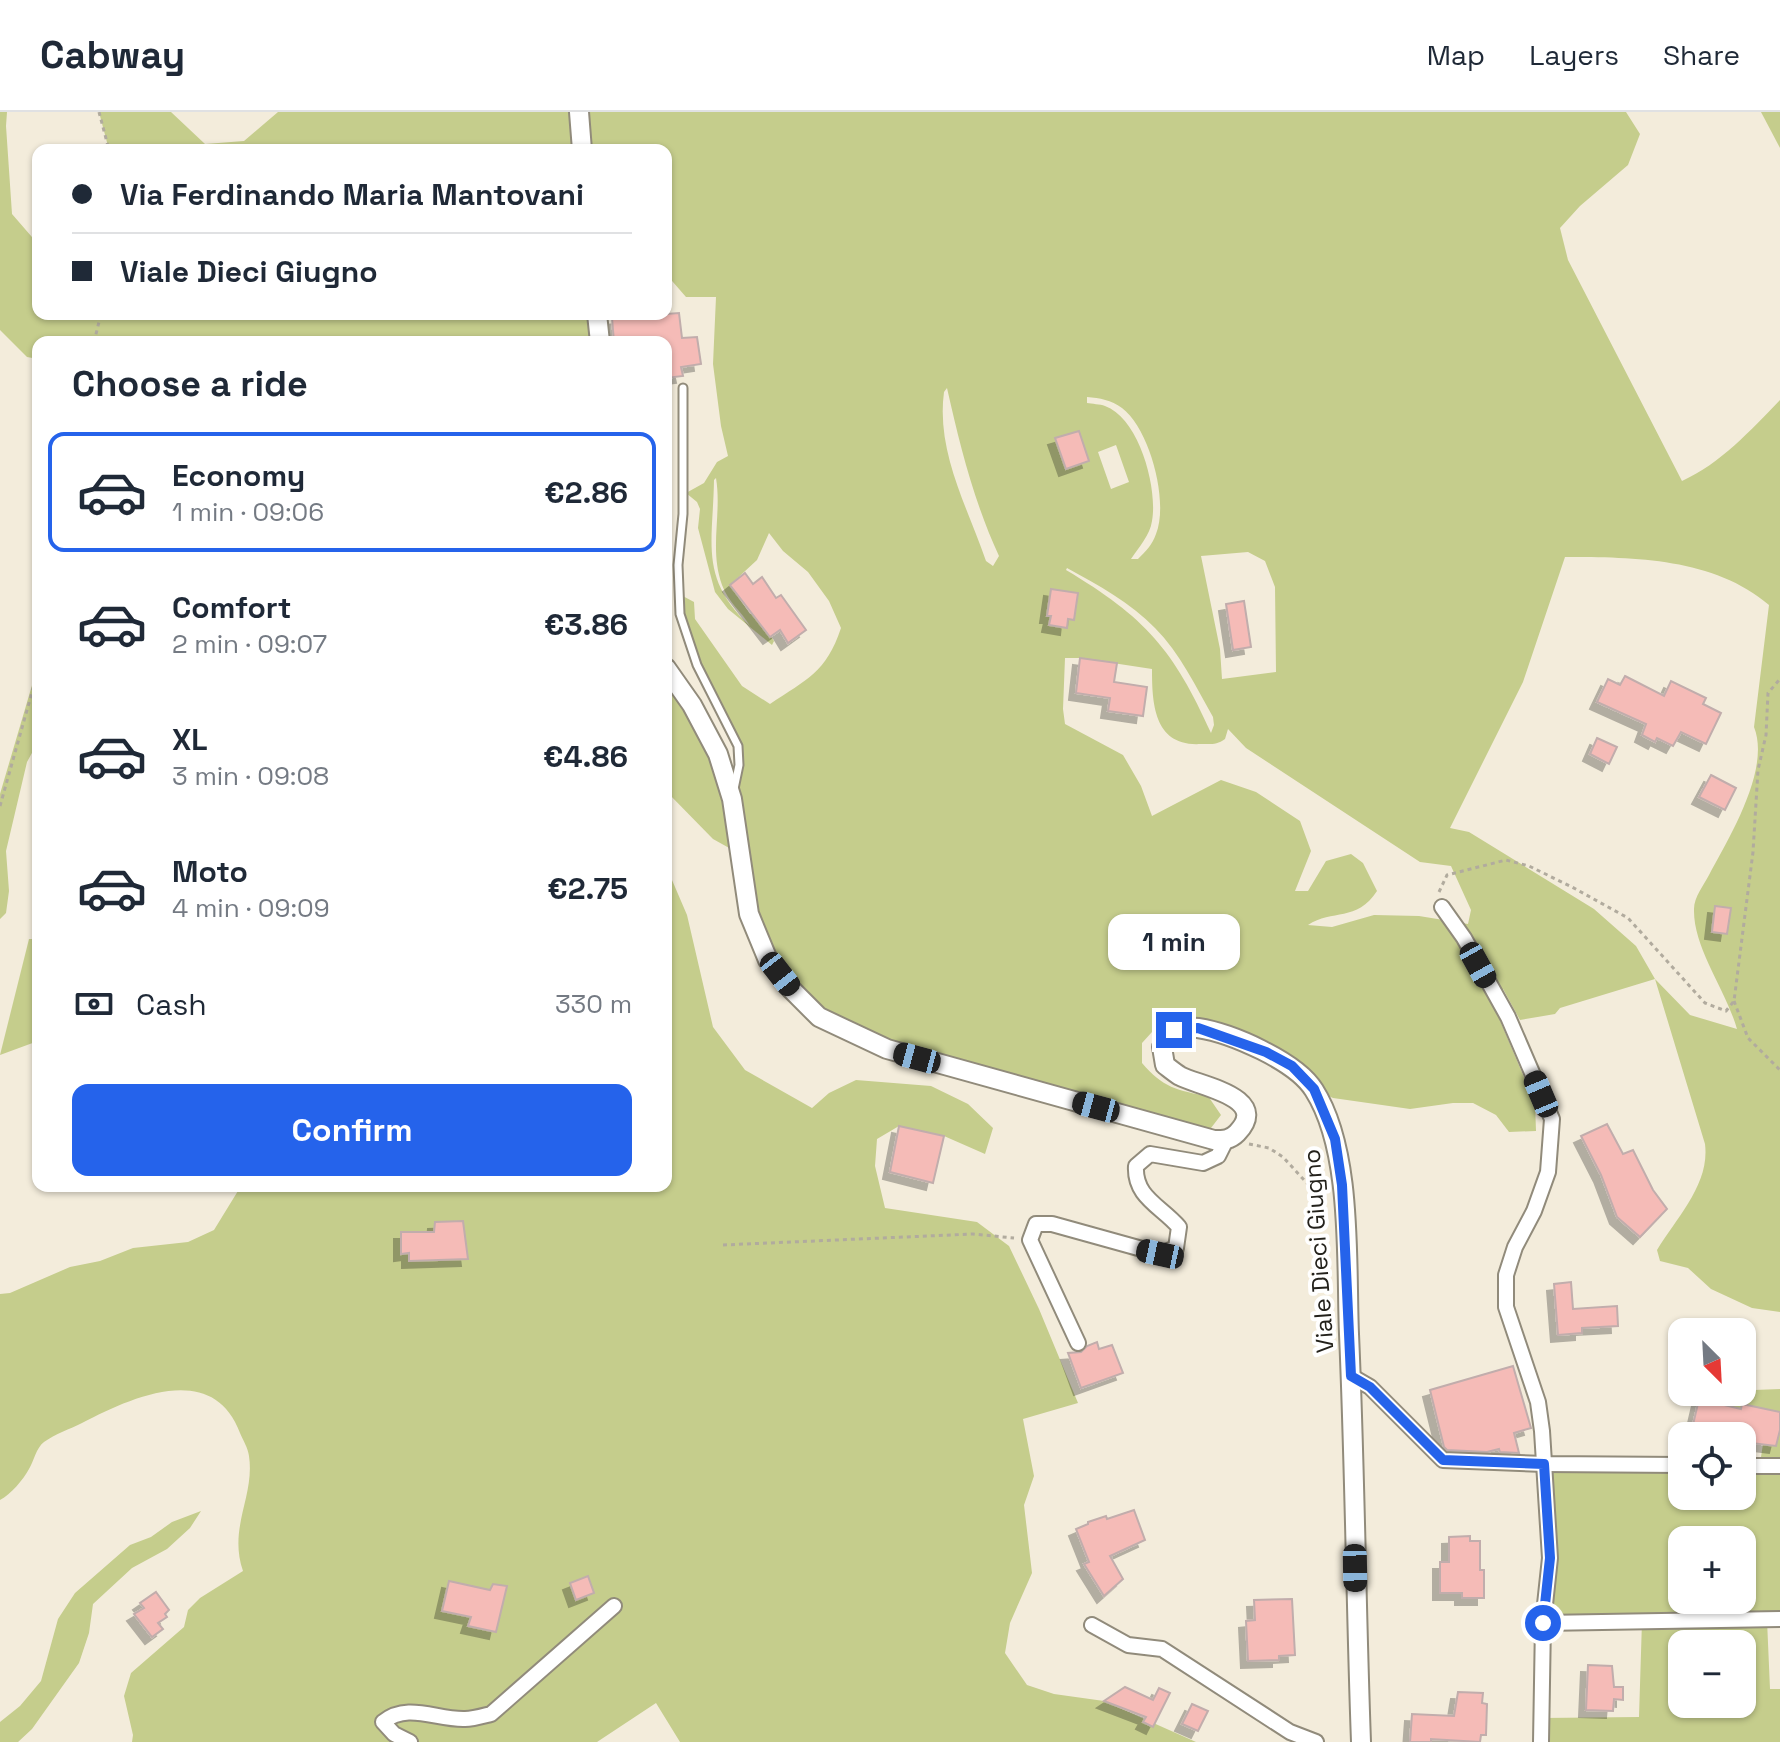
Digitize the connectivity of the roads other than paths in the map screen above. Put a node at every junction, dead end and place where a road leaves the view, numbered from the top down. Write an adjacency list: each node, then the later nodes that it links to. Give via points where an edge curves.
1 (579, 112): 2 (main road)
2 (582, 144)
3 (683, 388): 5 (lane, via 680,614 697,665 738,746)
4 (672, 677): 5 (main road, via 718,754)
5 (732, 799): 7 (main road, via 749,914 768,960 819,1017 887,1049)
6 (1442, 907): 10 (street, via 1508,1017 1552,1119 1548,1172 1506,1275 1506,1307 1538,1402)
7 (1226, 1140): 8 (street, Viale Dieci Giugno, via 1218,1156 1203,1163 1150,1154 1136,1166 1140,1191 1179,1227 1176,1248 1160,1254 1036,1224 1030,1240); 9 (main road, Viale Dieci Giugno, via 1240,1130 1242,1102 1165,1065 1162,1047 1174,1030 1198,1028 1266,1052 1292,1066 1314,1089 1335,1139 1342,1185)
8 (1078, 1343)
9 (1351, 1376): 10 (street, via 1370,1387 1443,1460); 20 (main road, Viale Dieci Giugno)
10 (1544, 1464): 11 (street); 16 (street, via 1550,1558)
11 (1668, 1465)
12 (1756, 1466): 13 (street)
13 (1780, 1466)
14 (614, 1606): 18 (street, via 491,1714 466,1720 409,1712 383,1722)
15 (1780, 1619): 16 (street)
16 (1543, 1623): 21 (street)
17 (1092, 1625): 19 (street, via 1128,1645 1162,1649 1290,1732)
18 (410, 1742)
19 (1316, 1742)
20 (1361, 1742)
21 (1541, 1742)

